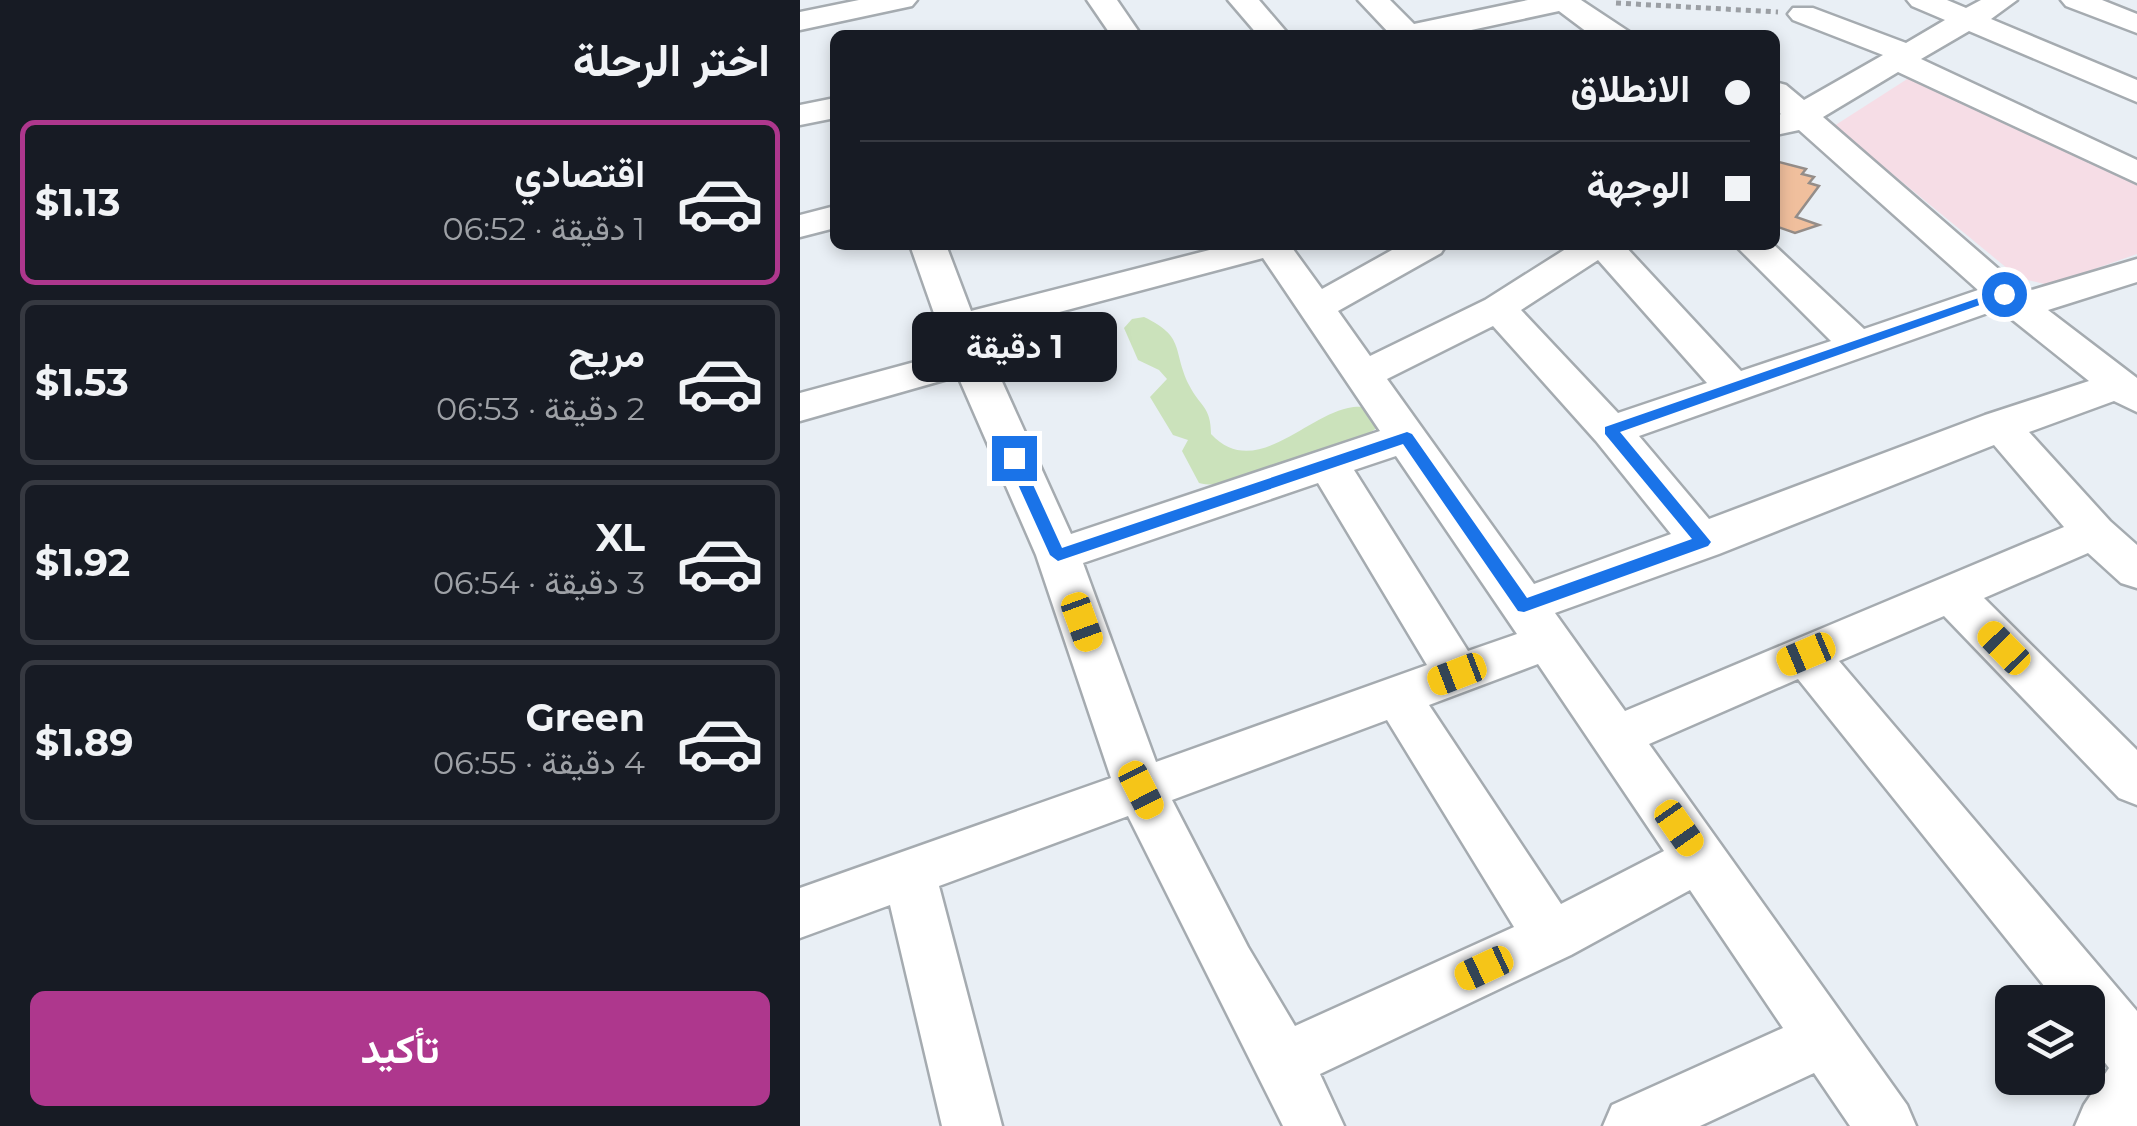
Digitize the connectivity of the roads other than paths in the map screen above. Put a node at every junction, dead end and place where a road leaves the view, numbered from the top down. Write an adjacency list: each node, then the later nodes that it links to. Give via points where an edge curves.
1 (902, 0): 12 (street)
2 (1102, 0): 14 (street)
3 (1243, 0): 15 (street)
4 (1373, 0): 16 (street)
5 (1922, 0): 11 (street)
6 (2002, 0): 11 (street)
7 (2076, 0): 13 (street)
8 (1564, 1): 9 (street); 19 (street)
9 (1526, 10): 17 (street); 18 (street)
10 (1800, 15): 20 (street)
11 (1967, 19): 20 (street); 21 (street)
12 (800, 20)
13 (2137, 24)
14 (1123, 30)
15 (1270, 30)
16 (1402, 30)
17 (1431, 30)
18 (1548, 30)
19 (1606, 30)
20 (1902, 57): 23 (street); 25 (street)
21 (2137, 92)
22 (830, 109): 24 (street)
23 (1784, 112): 36 (street)
24 (800, 115)
25 (2137, 172)
26 (830, 218): 27 (street)
27 (800, 226)
28 (930, 250): 39 (street)
29 (1256, 250): 39 (street)
30 (1275, 250): 37 (street)
31 (1419, 250): 37 (street)
32 (1592, 250): 38 (street)
33 (1605, 250): 42 (street)
34 (1758, 250): 40 (street)
35 (2137, 270): 36 (street)
36 (2012, 300): 40 (street); 43 (street)
37 (1316, 308): 41 (street)
38 (1498, 308): 41 (street); 46 (street)
39 (966, 343): 44 (street); 51 (street)
40 (1857, 344): 42 (street)
41 (1363, 375): 47 (street)
42 (1733, 388): 46 (street)
43 (2129, 392): 45 (street)
44 (800, 406)
45 (2000, 426): 49 (street); 50 (street)
46 (1610, 430): 50 (street)
47 (1407, 438): 48 (street); 54 (street)
48 (1328, 464): 51 (street); 56 (street)
49 (2094, 532): 52 (street); 53 (street)
50 (1702, 542): 54 (street)
51 (1058, 555): 60 (street)
52 (2137, 570)
53 (1951, 594): 55 (street); 59 (street)
54 (1536, 624): 56 (street); 58 (street)
55 (1806, 654): 58 (street); 66 (street)
56 (1457, 674): 57 (street)
57 (1398, 697): 60 (street); 64 (street)
58 (1615, 737): 61 (street)
59 (2137, 784)
60 (1141, 790): 62 (street); 67 (street)
61 (1700, 858): 64 (street); 65 (street)
62 (909, 873): 63 (street); 69 (street)
63 (800, 913)
64 (1551, 937): 67 (street)
65 (1825, 1038): 71 (street); 72 (street)
66 (2137, 1056)
67 (1283, 1062): 70 (street)
68 (2137, 1079): 73 (street)
69 (972, 1126)
70 (1314, 1126)
71 (1633, 1126)
72 (1886, 1126)
73 (2106, 1126)

